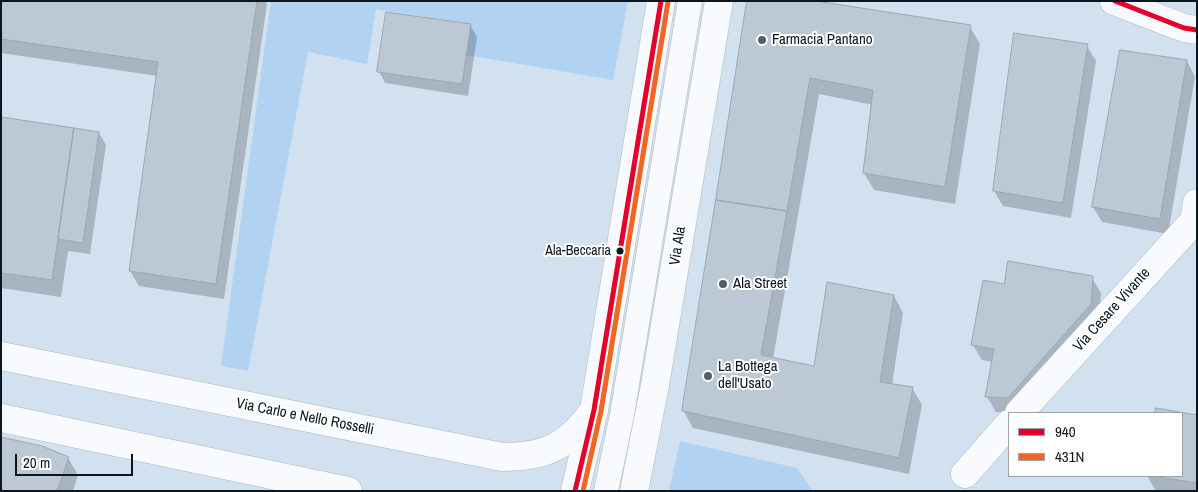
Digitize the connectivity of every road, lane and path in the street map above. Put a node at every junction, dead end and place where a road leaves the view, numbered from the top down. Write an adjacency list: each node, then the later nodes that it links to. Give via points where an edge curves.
1 (661, 1): 8 (street)
2 (690, 1): 15 (lane, via 622,415)
3 (720, 1): 16 (street, Via Ala, via 655,386)
4 (1114, 1): 5 (street)
5 (1197, 30)
6 (1197, 204): 9 (street, Via Cesare Vivante, via 1194,221)
7 (1, 356): 8 (street, Via Carlo e Nello Rosselli, via 502,457 545,453 581,429)
8 (594, 410): 14 (street)
9 (1020, 412)
10 (1, 418): 13 (street)
11 (1008, 425): 12 (street)
12 (965, 474)
13 (348, 491)
14 (576, 491)
15 (606, 491)
16 (634, 491)

